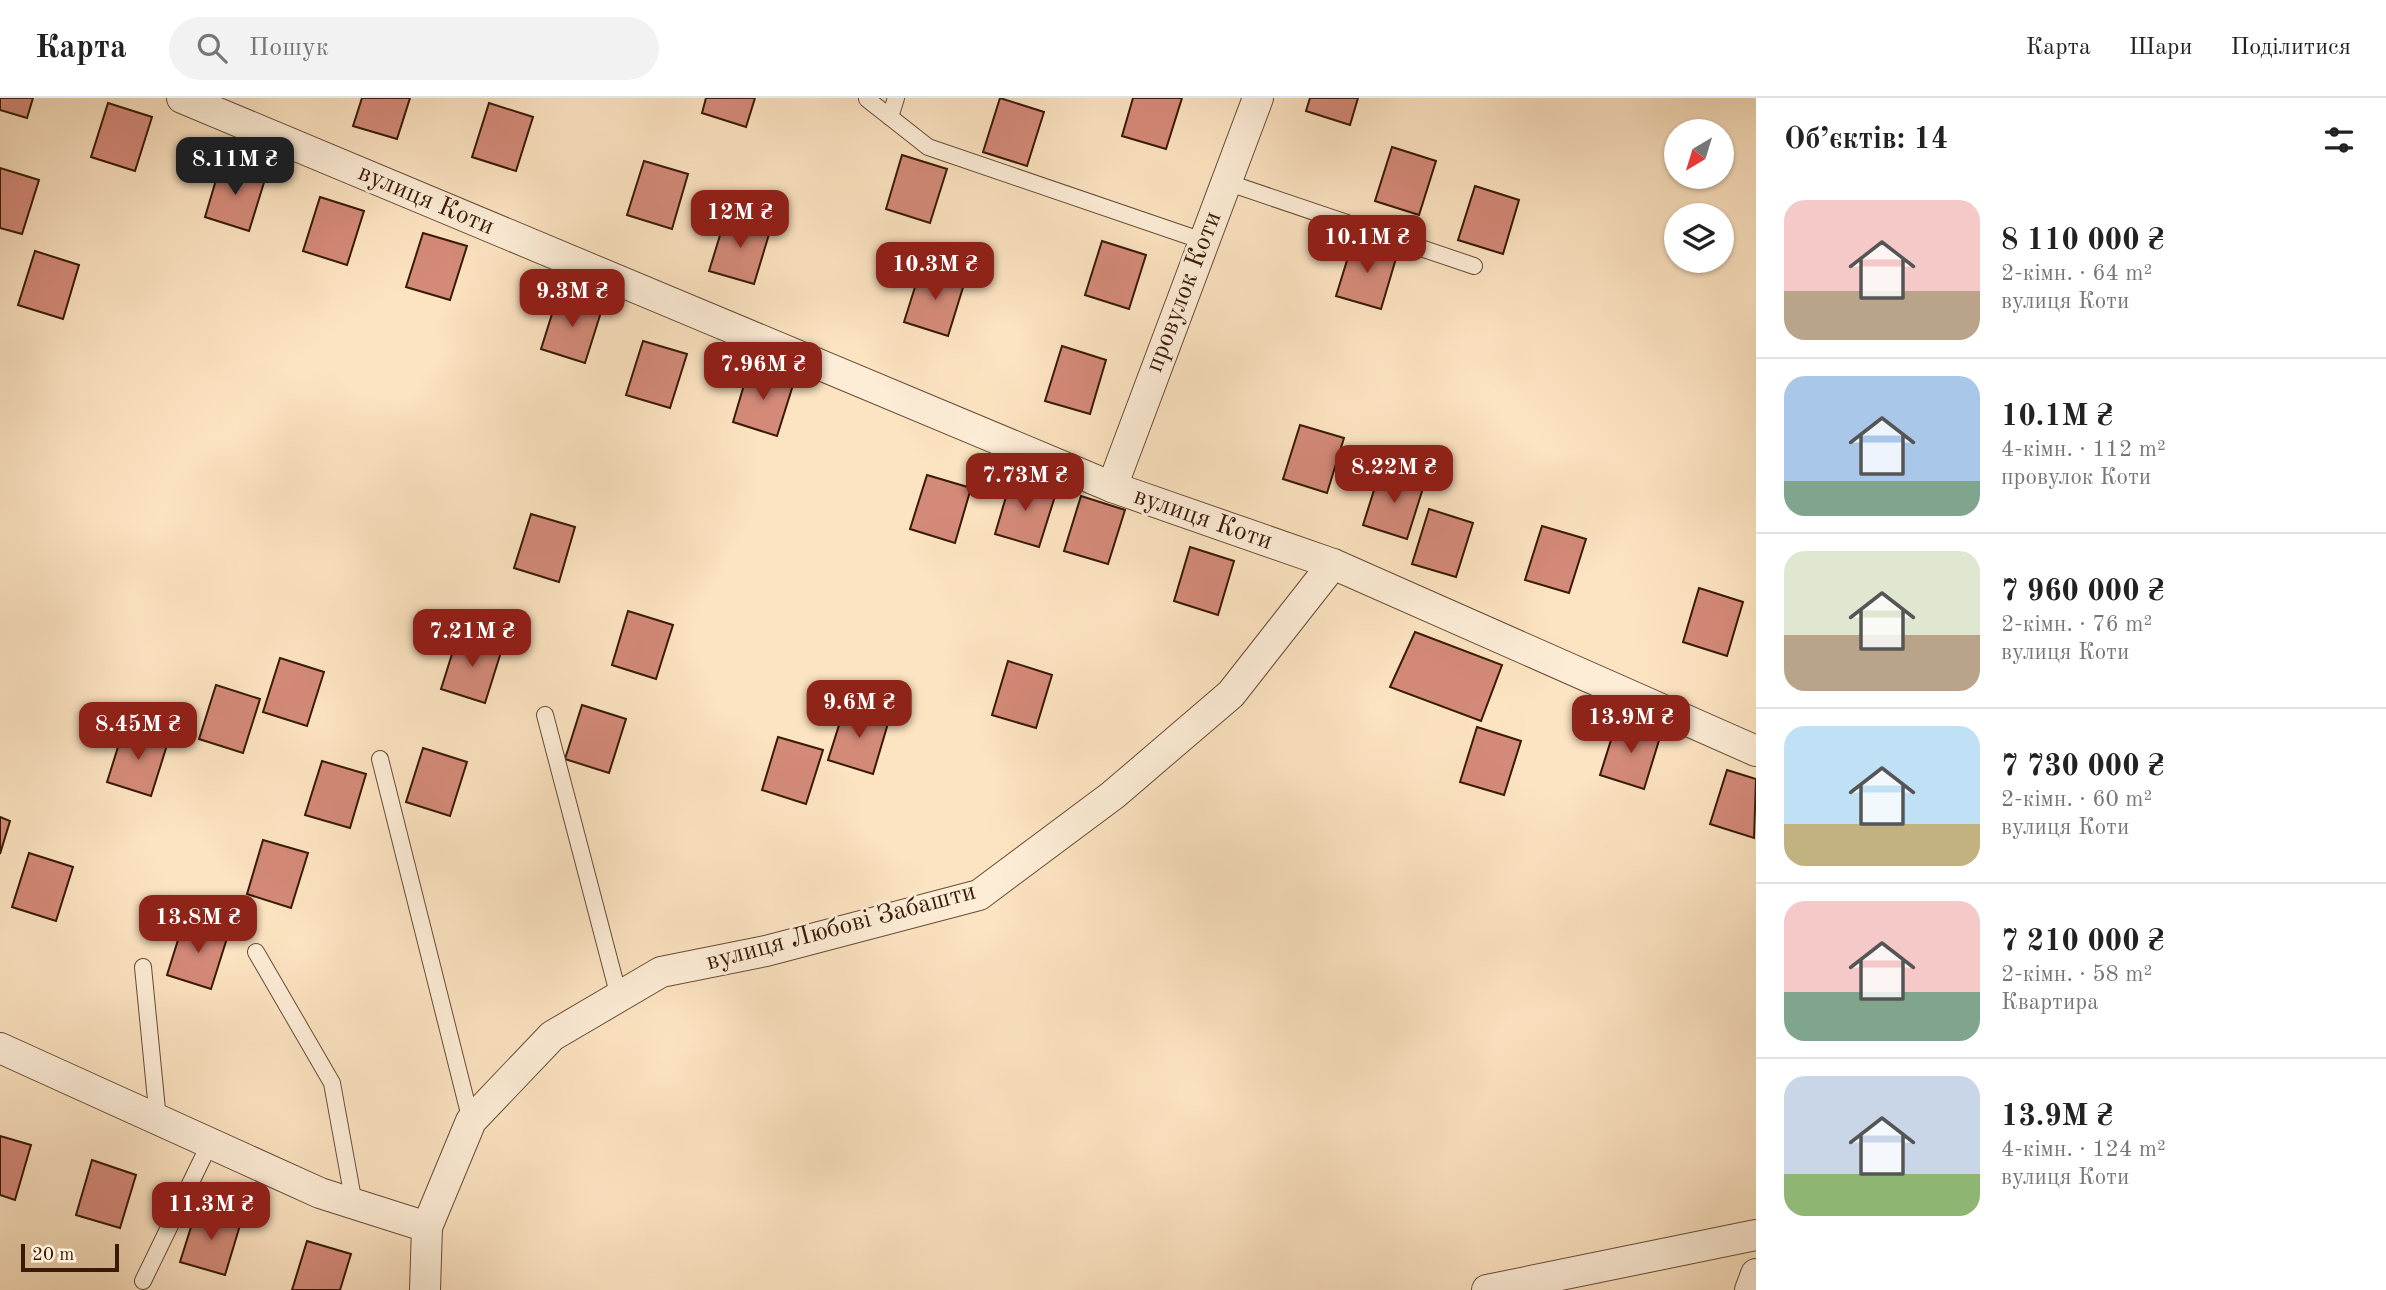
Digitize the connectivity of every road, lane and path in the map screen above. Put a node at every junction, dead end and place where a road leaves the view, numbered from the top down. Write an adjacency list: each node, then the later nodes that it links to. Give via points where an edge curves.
1 (181, 98): 9 (street, вулиця Коти)
2 (896, 98): 5 (lane)
3 (1258, 98): 6 (street, провулок Коти)
4 (867, 99): 5 (lane)
5 (890, 117): 7 (lane, via 928,147)
6 (1226, 182): 7 (street, провулок Коти); 8 (lane)
7 (1203, 241): 9 (street, провулок Коти)
8 (1474, 266)
9 (1112, 487): 10 (street, вулиця Коти)
10 (1333, 564): 12 (street, вулиця Коти); 16 (street, вулиця Любові Забашти, via 1231,694 1113,795 979,895 766,951 661,972)
11 (545, 715): 16 (lane)
12 (1756, 751)
13 (380, 759): 19 (lane)
14 (256, 952): 21 (lane, via 332,1083)
15 (143, 967): 18 (lane)
16 (619, 997): 19 (street, вулиця Любові Забашти, via 552,1036)
17 (0, 1048): 18 (street)
18 (158, 1120): 20 (street)
19 (471, 1121): 22 (street, вулиця Любові Забашти)
20 (209, 1145): 21 (street); 25 (lane)
21 (354, 1204): 22 (street)
22 (427, 1227): 26 (street, вулиця Любові Забашти)
23 (1756, 1235): 27 (street)
24 (1756, 1274): 28 (street)
25 (143, 1281)
26 (425, 1290)
27 (1487, 1290)
28 (1750, 1290)

